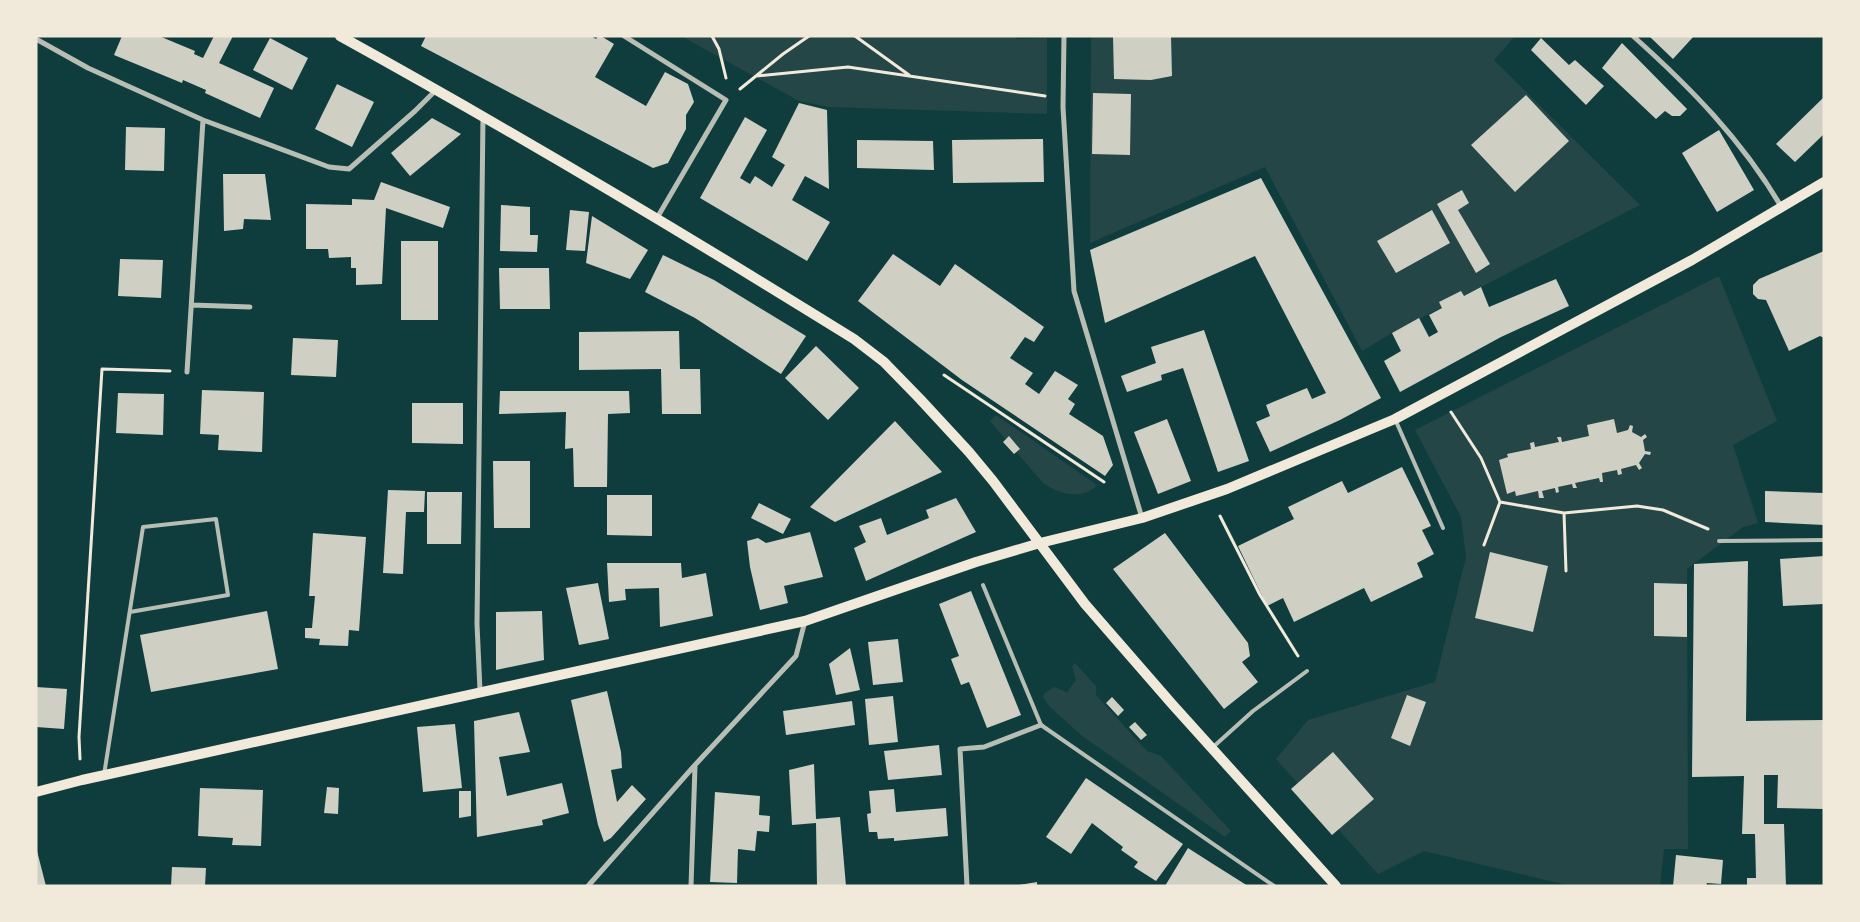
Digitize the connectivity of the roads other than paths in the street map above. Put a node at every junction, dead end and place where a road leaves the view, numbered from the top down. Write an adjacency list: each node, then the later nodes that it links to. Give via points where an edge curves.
1 (340, 36): 6 (main road)
2 (624, 36): 11 (street, via 726,100)
3 (1064, 36): 16 (street, via 1063,97 1074,291)
4 (1633, 36): 10 (street, via 1673,72 1736,139)
5 (36, 39): 8 (street, via 88,68)
6 (436, 89): 7 (main road); 8 (street, via 349,169 329,167)
7 (483, 116): 11 (main road); 25 (street, via 477,614)
8 (203, 120): 12 (street)
9 (1824, 182): 10 (main road)
10 (1782, 208): 15 (main road, via 1692,260)
11 (656, 218): 20 (main road, via 854,339 884,362 993,481)
12 (192, 305): 13 (street); 14 (street)
13 (250, 307)
14 (188, 372)
15 (1394, 419): 16 (main road, via 1227,488); 17 (lane)
16 (1142, 518): 20 (main road)
17 (1444, 528)
18 (1824, 540): 19 (lane)
19 (1719, 541)
20 (1040, 544): 23 (main road, via 976,562); 27 (main road, via 1084,604)
21 (983, 585): 26 (lane)
22 (130, 612): 22 (lane, via 143,527 216,519 228,595); 29 (lane)
23 (805, 621): 25 (main road); 28 (street, via 796,656)
24 (1307, 671): 27 (lane, via 1253,711)
25 (480, 691): 29 (main road)
26 (1042, 725): 33 (street, via 984,747 960,749); 34 (lane)
27 (1212, 748): 35 (main road)
28 (694, 765): 31 (street); 32 (street)
29 (104, 775): 30 (main road)
30 (36, 792)
31 (588, 886)
32 (691, 886)
33 (967, 886)
34 (1274, 886)
35 (1336, 886)

